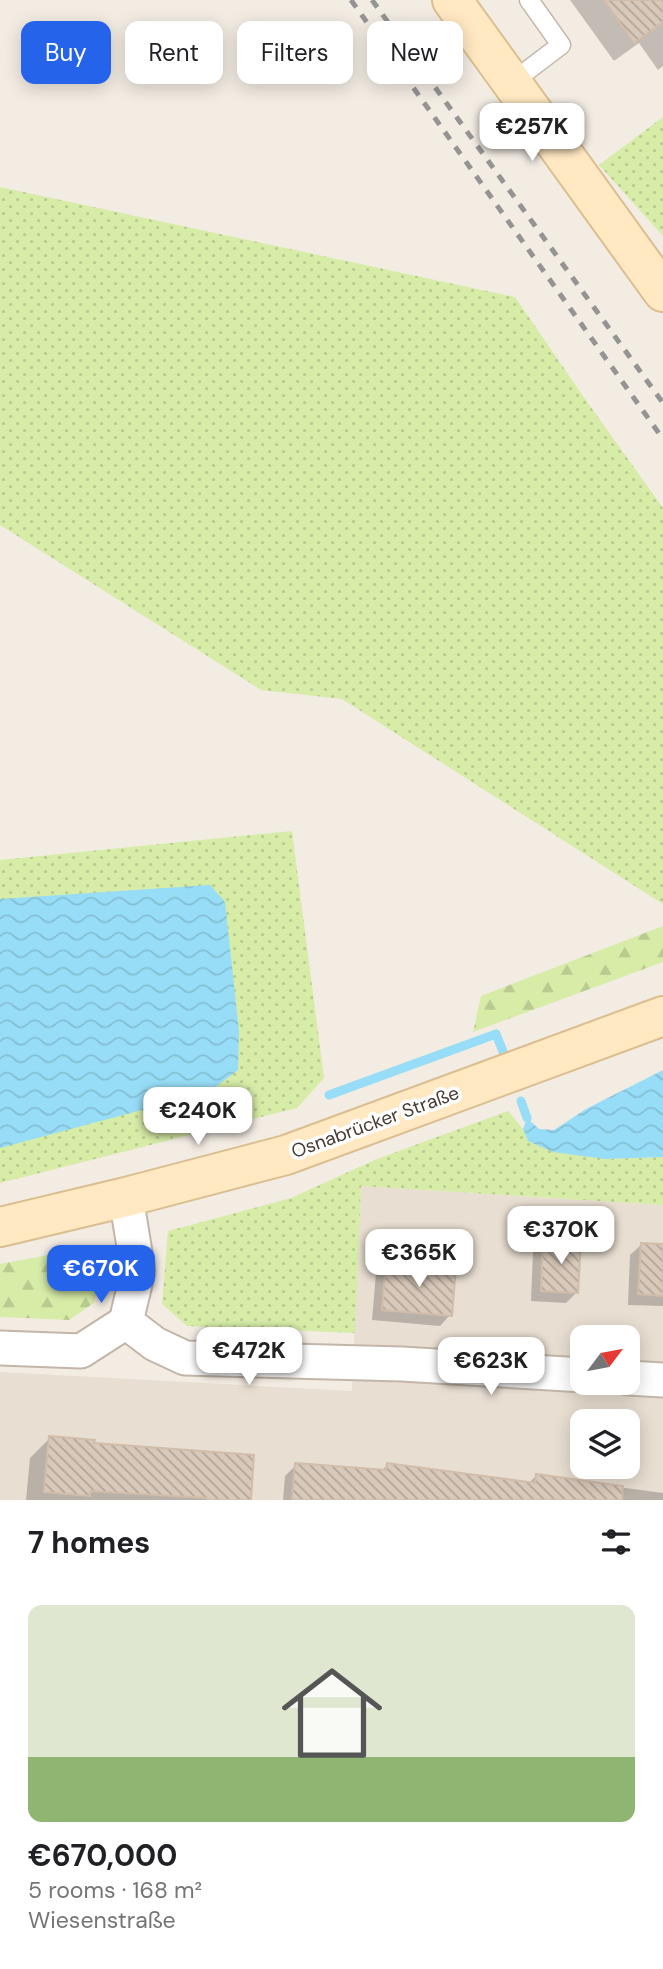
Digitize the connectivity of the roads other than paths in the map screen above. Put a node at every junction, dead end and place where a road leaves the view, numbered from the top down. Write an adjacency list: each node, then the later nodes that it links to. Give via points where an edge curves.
1 (452, 0): 3 (main road)
2 (529, 0): 3 (lane, via 561,45)
3 (511, 83): 4 (main road)
4 (663, 292)
5 (663, 1016): 6 (main road, Osnabrücker Straße, via 286,1155)
6 (126, 1197): 7 (main road, Osnabrücker Straße); 8 (street, via 138,1271)
7 (0, 1227)
8 (125, 1322): 9 (street, via 80,1351); 10 (street, via 185,1358)
9 (0, 1348)
10 (570, 1374)
11 (640, 1379): 12 (street)
12 (663, 1380)

